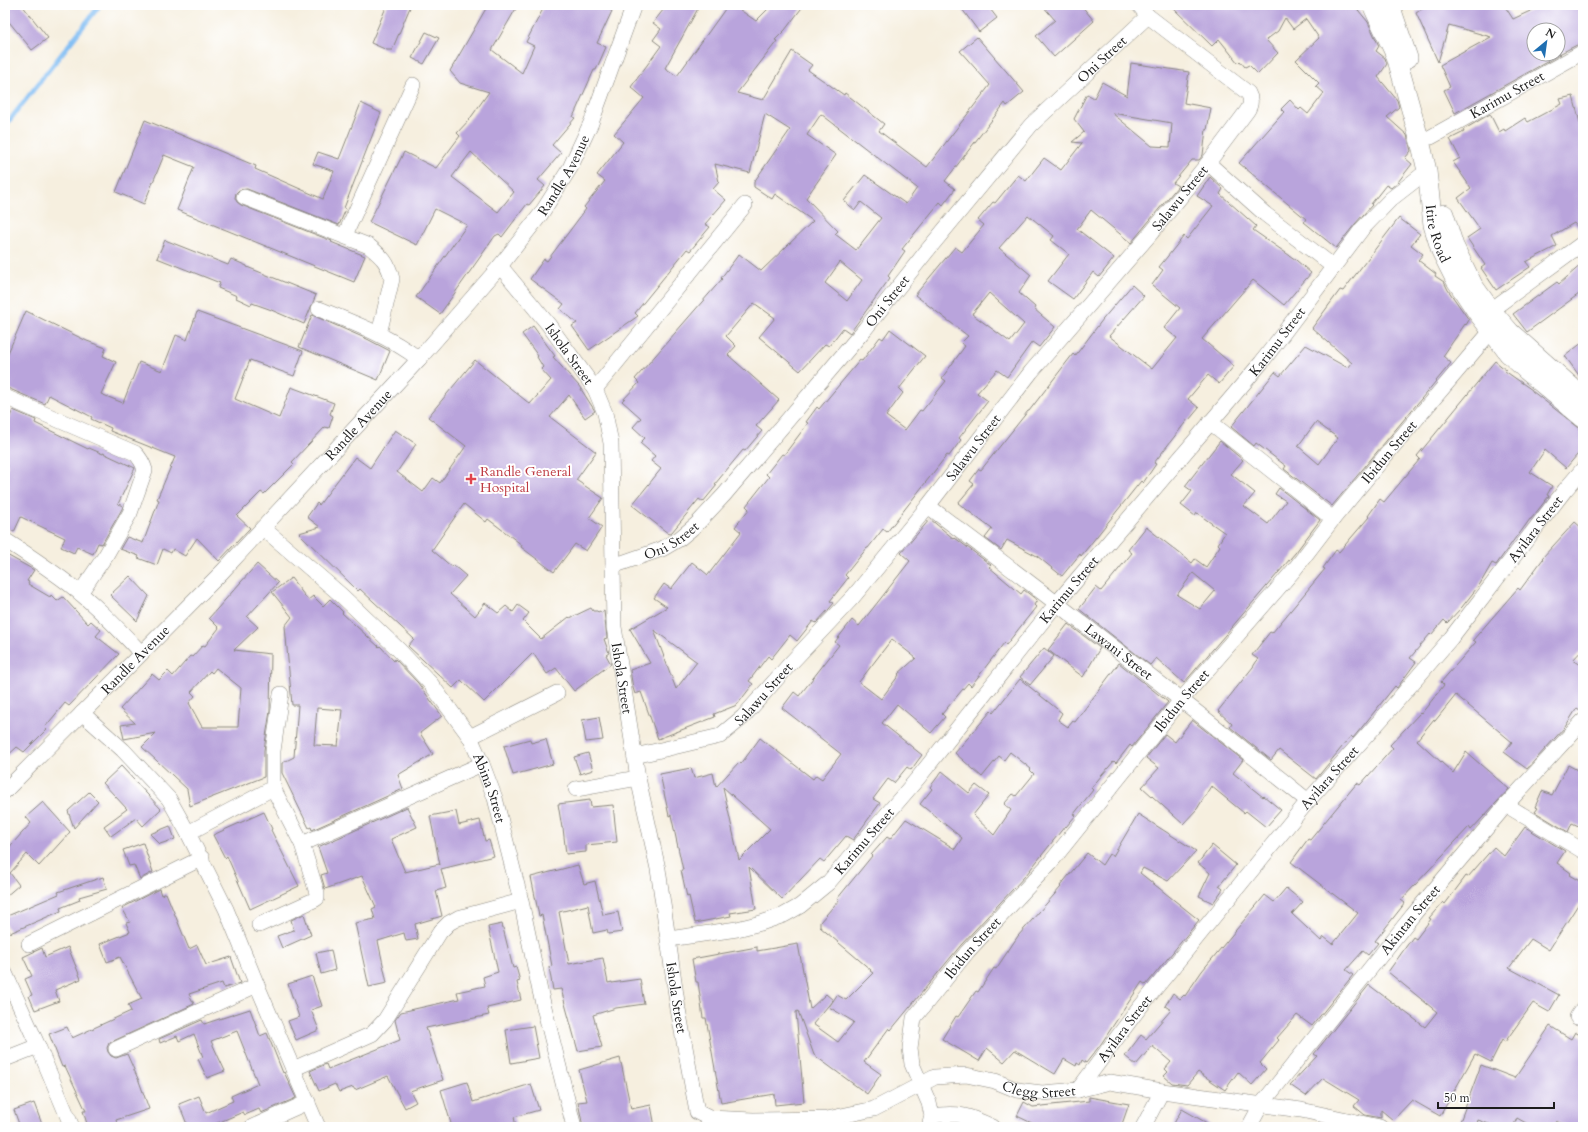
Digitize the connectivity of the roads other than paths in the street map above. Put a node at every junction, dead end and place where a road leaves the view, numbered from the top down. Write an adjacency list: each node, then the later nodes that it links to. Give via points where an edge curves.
1 (634, 5): 14 (street, Randle Avenue, via 591,123 570,168 542,214)
2 (1372, 5): 9 (main road, Itire Road, via 1396,56)
3 (1390, 5): 7 (main road, Itire Road, via 1424,107)
4 (1143, 10): 8 (street, Salawu Street, via 1251,98 1250,106); 31 (street, Oni Street, via 1031,125 865,329 697,524 662,549)
5 (1583, 52): 7 (street, Karimu Street)
6 (413, 85): 12 (street)
7 (1431, 137): 17 (main road, Itire Road, via 1444,218 1473,285)
8 (1208, 163): 15 (street, via 1265,214); 27 (street, Salawu Street, via 1031,372)
9 (1427, 171): 15 (street, Karimu Street, via 1391,199 1362,229); 18 (main road, Itire Road, via 1433,225 1441,251 1455,279)
10 (244, 197): 12 (street)
11 (745, 205): 21 (street)
12 (345, 236): 19 (street, via 369,246 385,259 390,270 392,279)
13 (1583, 243): 17 (street)
14 (500, 266): 20 (street, Randle Avenue); 21 (street, Ishola Street, via 548,324)
15 (1334, 267): 25 (street, Karimu Street, via 1261,363)
16 (319, 309): 19 (street)
17 (1491, 310): 23 (main road, Itire Road, via 1510,332)
18 (1492, 330): 24 (main road, Itire Road, via 1508,353); 28 (street, Ibidun Street)
19 (379, 334): 20 (street, via 402,346)
20 (419, 359): 29 (street, Randle Avenue)
21 (595, 389): 31 (street, Ishola Street, via 605,413 611,443)
22 (5, 397): 32 (street, via 134,453 143,465 144,470 130,513)
23 (1583, 397)
24 (1583, 418)
25 (1210, 422): 28 (street); 33 (street, Karimu Street)
26 (1583, 469): 47 (street, Ayilara Street, via 1451,638)
27 (928, 506): 33 (street, Lawani Street); 41 (street, Salawu Street, via 852,597 732,727 720,736)
28 (1333, 519): 37 (street, Ibidun Street, via 1294,570)
29 (263, 528): 34 (street, Randle Avenue); 40 (street, Abina Street, via 341,595 399,650 431,684)
30 (5, 540): 32 (street)
31 (613, 566): 41 (street, Ishola Street, via 614,627)
32 (80, 593): 34 (street)
33 (1057, 603): 37 (street, Lawani Street); 55 (street, Karimu Street, via 918,778 828,883 800,906 784,915 737,929)
34 (141, 653): 38 (street, Randle Avenue)
35 (557, 693): 40 (street)
36 (281, 694): 44 (street, via 273,751)
37 (1182, 699): 47 (street, Lawani Street); 63 (street, Ibidun Street, via 1050,863 968,951 914,1018 910,1048 912,1064)
38 (82, 713): 46 (street, Randle Avenue); 49 (street, via 123,750 168,799)
39 (1583, 720): 48 (street, Akintan Street)
40 (470, 737): 42 (street, Abina Street)
41 (635, 756): 43 (street, Ishola Street)
42 (482, 764): 50 (street); 53 (street, Abina Street, via 494,798)
43 (638, 778): 45 (street); 55 (street, Ishola Street, via 658,869)
44 (274, 788): 49 (street); 50 (street)
45 (576, 789)
46 (5, 791)
47 (1308, 801): 64 (street, Ayilara Street, via 1137,1011)
48 (1506, 805): 51 (street); 67 (street, Akintan Street, via 1413,915)
49 (188, 834): 52 (street)
50 (302, 844): 54 (street, via 316,886 317,898)
51 (1583, 851)
52 (202, 858): 56 (street); 58 (street)
53 (521, 901): 62 (street, via 458,918 449,923 440,932 385,1020 372,1034); 73 (street, Abina Street, via 540,991)
54 (259, 925)
55 (669, 939): 68 (street, Ishola Street, via 695,1105 697,1112)
56 (29, 944)
57 (5, 973): 59 (street)
58 (257, 985): 60 (street); 62 (street)
59 (38, 1046): 61 (street); 70 (street)
60 (116, 1049)
61 (5, 1059)
62 (293, 1069): 66 (street)
63 (921, 1084): 64 (street, Clegg Street, via 935,1078 966,1076 994,1081 1023,1091 1042,1093); 68 (street, Clegg Street, via 874,1109 827,1119 753,1120); 69 (street, Ibidun Street, via 929,1103)
64 (1078, 1090): 65 (street, Clegg Street, via 1110,1082)
65 (1162, 1091): 67 (street, Clegg Street); 75 (street)
66 (308, 1102): 71 (street); 72 (street)
67 (1262, 1104): 76 (street, Akintan Street); 77 (street, Clegg Street)
68 (703, 1117)
69 (931, 1122): 74 (street, via 948,1114 968,1116)
70 (72, 1127)
71 (252, 1127)
72 (318, 1127)
73 (574, 1127)
74 (993, 1127)
75 (1143, 1127)
76 (1249, 1127)
77 (1380, 1127)

